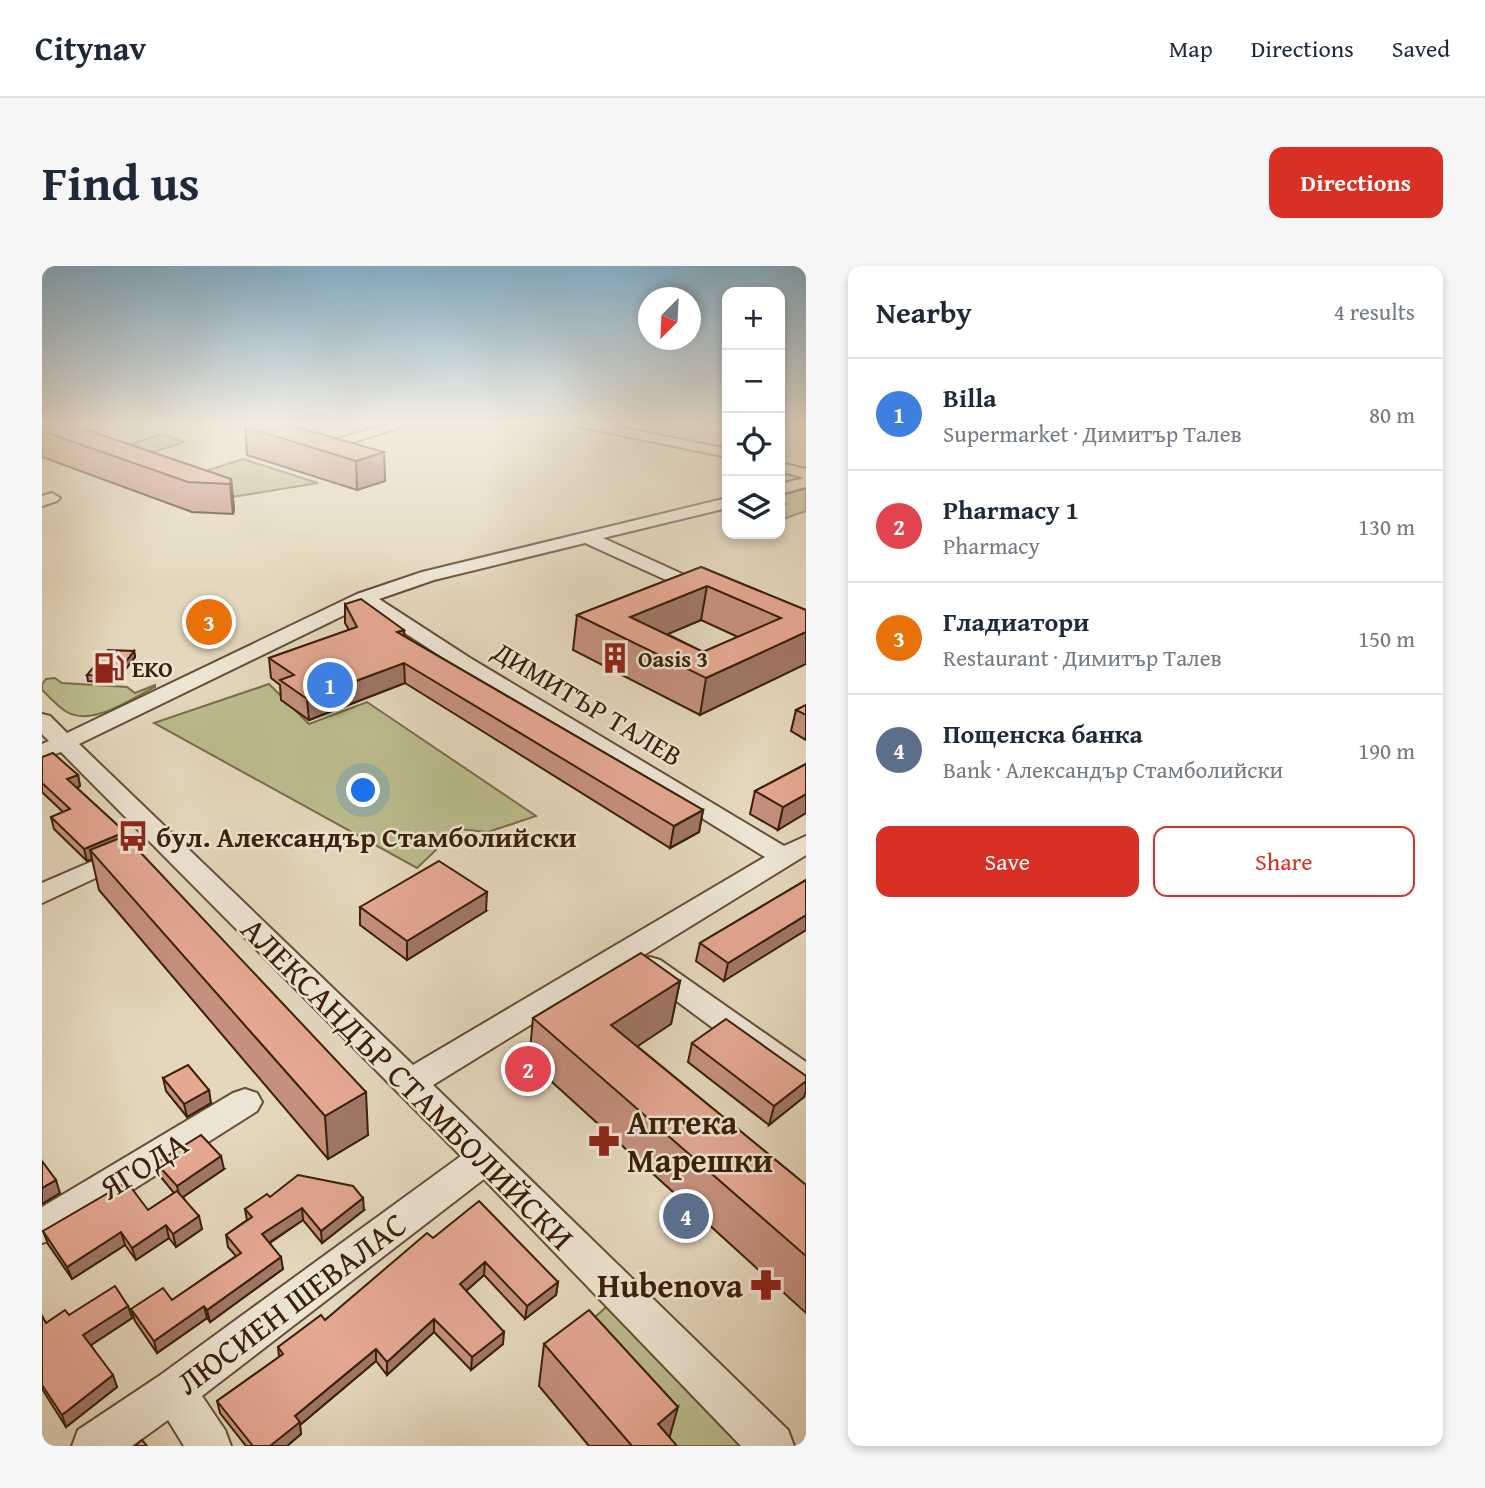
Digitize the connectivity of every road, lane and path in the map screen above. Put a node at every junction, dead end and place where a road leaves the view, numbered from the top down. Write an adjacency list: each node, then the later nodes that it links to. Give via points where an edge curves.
1 (806, 482): 2 (street)
2 (785, 488)
3 (722, 504): 4 (street)
4 (587, 538): 5 (street); 6 (street, via 428,576)
5 (719, 597)
6 (364, 598): 8 (street); 9 (street, ДИМИТЪР ТАЛЕВ, via 463,662)
7 (42, 721): 8 (street, АЛЕКСАНДЪР СТАМБОЛИЙСКИ)
8 (53, 747): 14 (street, АЛЕКСАНДЪР СТАМБОЛИЙСКИ)
9 (795, 850): 12 (street)
10 (93, 869): 11 (street)
11 (42, 894)
12 (628, 952): 13 (street); 14 (street)
13 (806, 1079)
14 (410, 1083): 16 (street, АЛЕКСАНДЪР СТАМБОЛИЙСКИ)
15 (244, 1102): 17 (street, ЯГОДА)
16 (485, 1158): 18 (street, ЛЮСИЕН ШЕВАЛАС); 21 (street, АЛЕКСАНДЪР СТАМБОЛИЙСКИ)
17 (42, 1227)
18 (174, 1391): 19 (street, ЛЮСИЕН ШЕВАЛАС); 20 (street)
19 (94, 1446)
20 (209, 1446)
21 (772, 1446)

